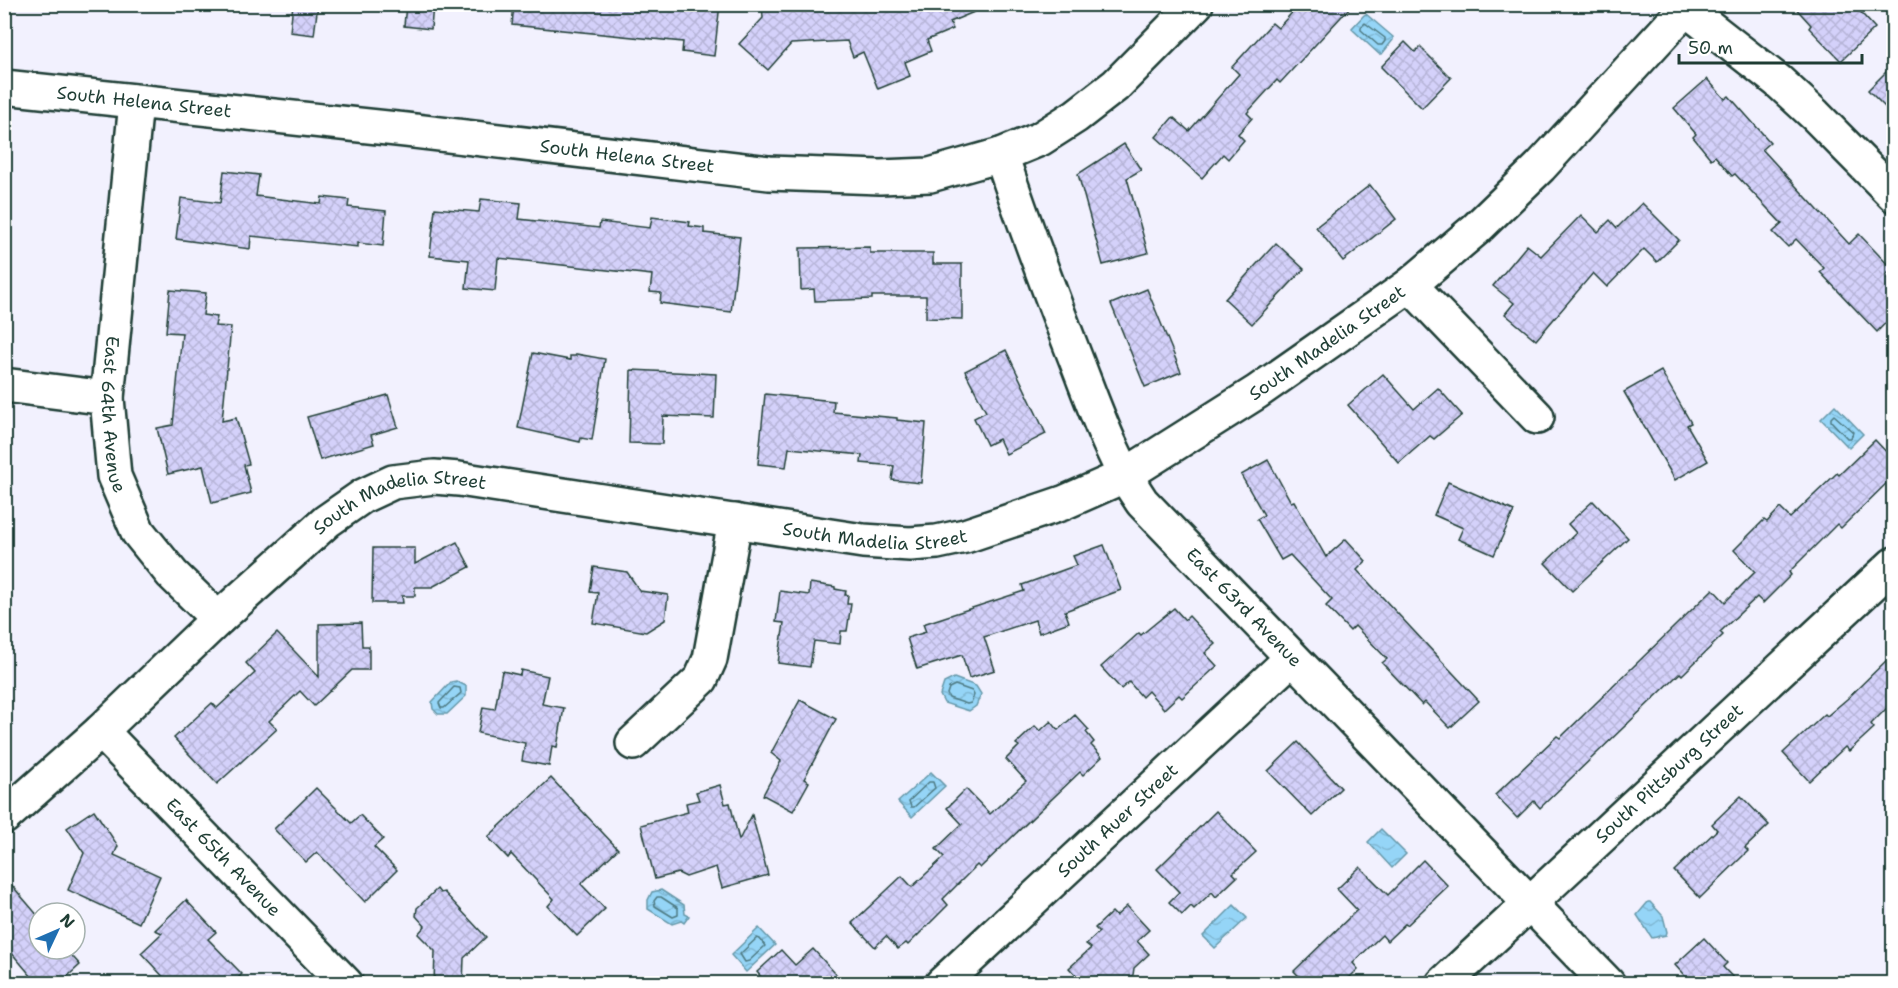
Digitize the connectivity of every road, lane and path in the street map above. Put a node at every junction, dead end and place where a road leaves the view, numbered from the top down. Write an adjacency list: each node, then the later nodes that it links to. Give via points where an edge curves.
1 (1196, 4): 5 (street, South Helena Street, via 1097,101 1040,139)
2 (1688, 7): 6 (street, via 1815,114); 7 (street, South Madelia Street, via 1540,167)
3 (4, 87): 4 (street, South Helena Street)
4 (136, 102): 5 (street, South Helena Street, via 769,173 880,177 930,174); 9 (street, East 64th Avenue)
5 (1001, 155): 11 (street, East 63rd Avenue, via 1027,233)
6 (1893, 195)
7 (1410, 285): 10 (street); 11 (street, South Madelia Street, via 1257,392)
8 (4, 385): 9 (street)
9 (107, 398): 14 (street, East 64th Avenue, via 114,476 138,532 172,574)
10 (1537, 417)
11 (1124, 476): 12 (street, South Madelia Street, via 1063,503 937,542 863,541); 15 (street, East 63rd Avenue, via 1160,522)
12 (735, 521): 14 (street, South Madelia Street, via 459,479 413,478 393,482 363,496 327,521); 17 (street, via 706,670)
13 (1893, 564): 19 (street, South Pittsburg Street)
14 (218, 619): 16 (street, South Madelia Street)
15 (1292, 658): 19 (street, East 63rd Avenue); 21 (street, South Auer Street)
16 (101, 731): 18 (street, South Madelia Street); 20 (street, East 65th Avenue)
17 (633, 743)
18 (4, 818)
19 (1530, 902): 22 (street, South Pittsburg Street); 23 (street, East 63rd Avenue)
20 (346, 984)
21 (942, 984)
22 (1443, 984)
23 (1608, 984)

